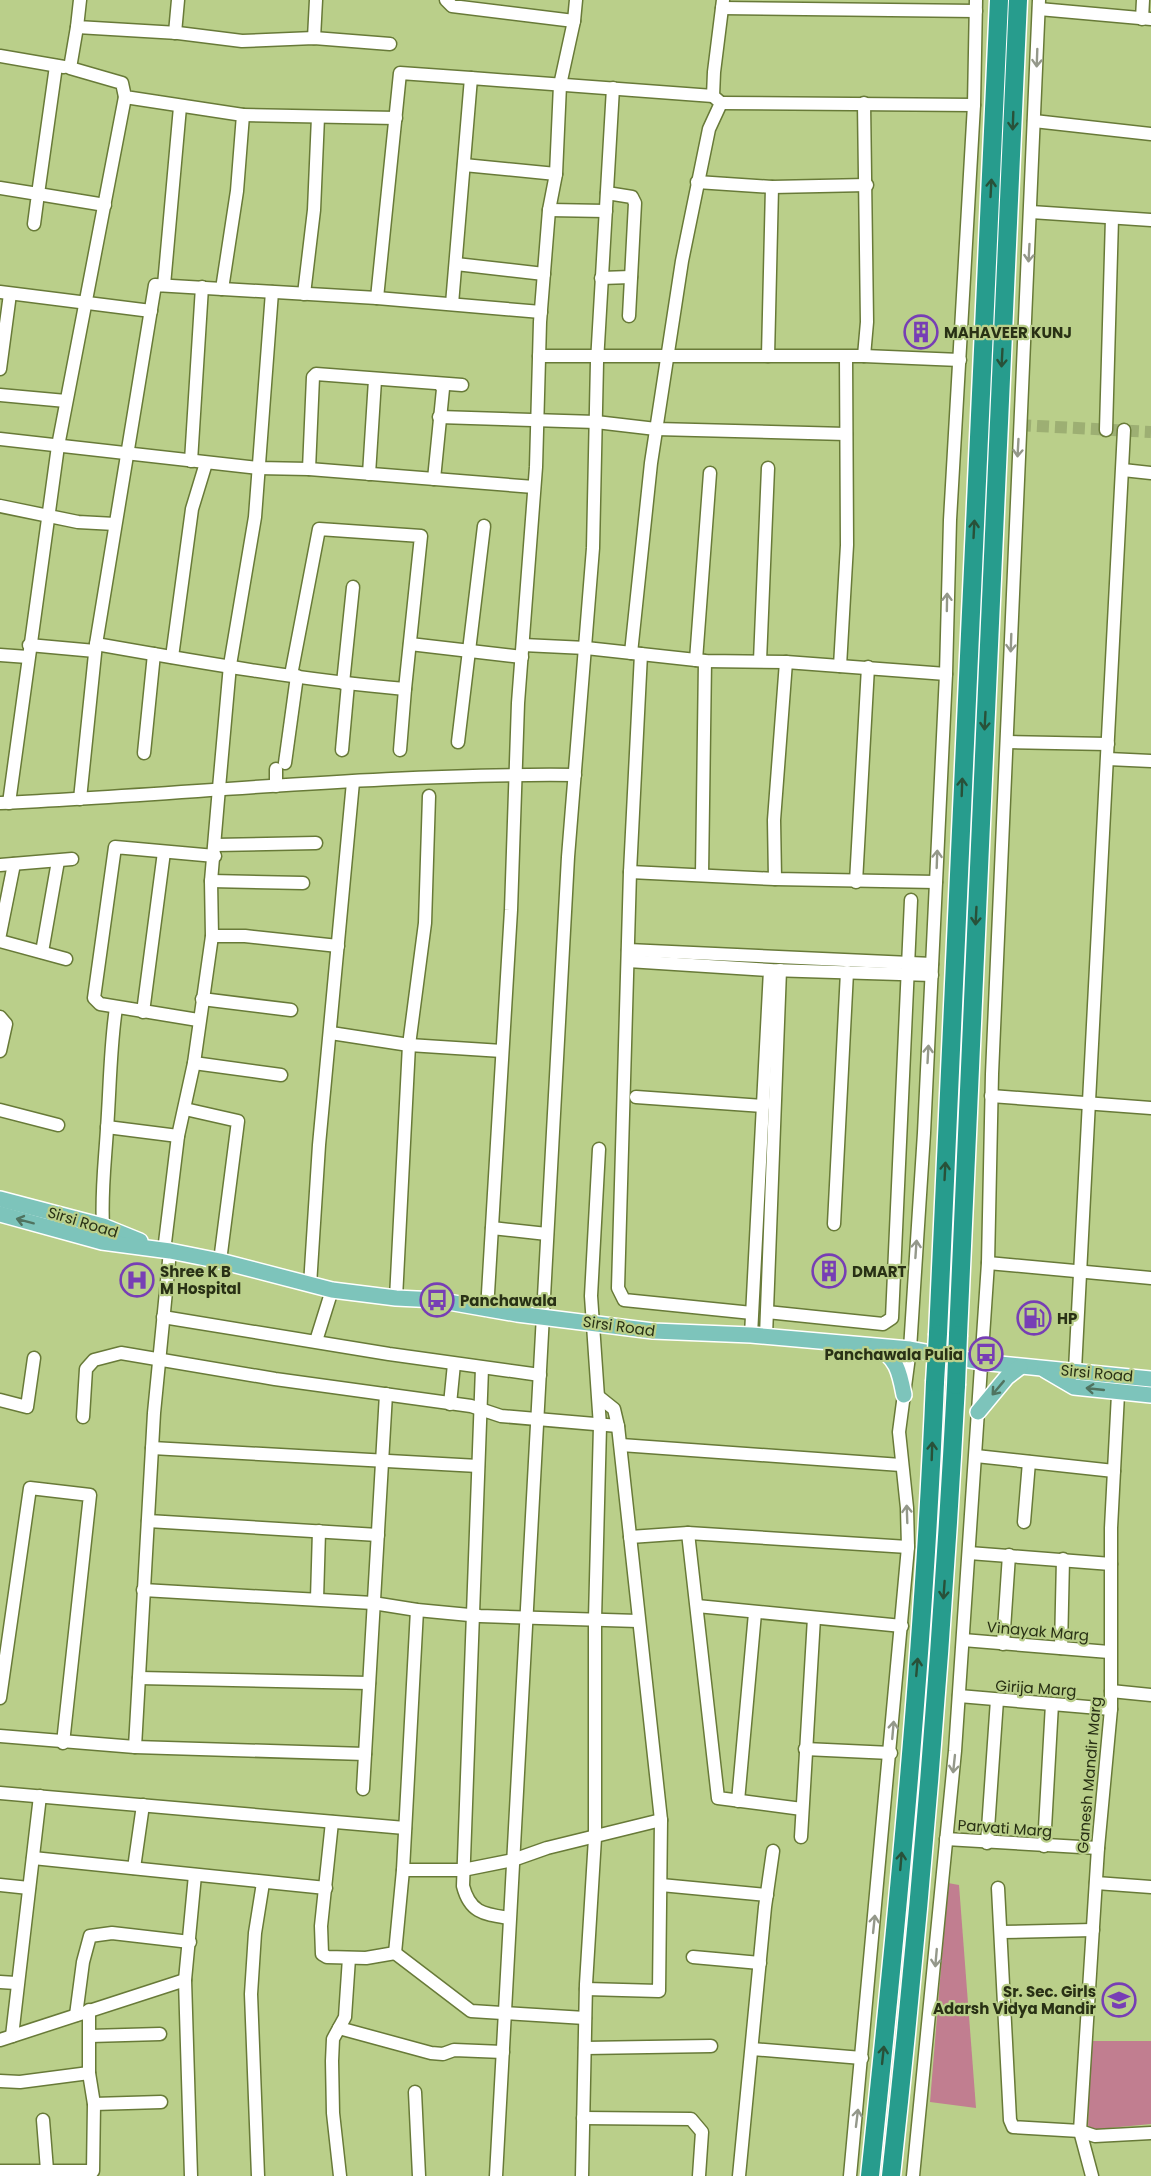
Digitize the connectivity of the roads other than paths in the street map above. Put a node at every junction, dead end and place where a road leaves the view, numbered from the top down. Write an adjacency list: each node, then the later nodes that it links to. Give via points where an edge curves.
1 (80, 0): 16 (street)
2 (178, 0): 17 (street)
3 (316, 0): 18 (street)
4 (446, 0): 13 (street, via 452,6)
5 (516, 0): 13 (street)
6 (576, 0): 15 (street)
7 (999, 0): 367 (highway, one-way to 7, bridge, via 929,1515)
8 (1018, 0): 368 (highway, one-way to 368, bridge, via 949,1521 926,1819)
9 (1143, 0): 14 (street)
10 (723, 4): 12 (street); 27 (street, via 714,72)
11 (1039, 4): 14 (street); 34 (street, one-way to 34)
12 (976, 6): 29 (street)
13 (516, 14): 15 (street)
14 (1147, 19)
15 (574, 21): 24 (street)
16 (77, 27): 17 (street); 22 (street)
17 (175, 33): 18 (street, via 242,40)
18 (314, 38): 19 (street)
19 (390, 44)
20 (0, 56): 21 (street)
21 (56, 66): 22 (street); 42 (street)
22 (70, 68): 26 (street, via 122,83)
23 (471, 78): 24 (street); 33 (street, via 400,73); 36 (street)
24 (560, 86): 25 (street); 37 (street)
25 (614, 88): 27 (street); 43 (street)
26 (125, 97): 30 (street); 44 (street)
27 (717, 100): 28 (street); 38 (street)
28 (864, 103): 29 (street); 39 (street)
29 (974, 105): 74 (street)
30 (180, 107): 31 (street); 55 (street)
31 (243, 115): 32 (street); 57 (street, via 237,191)
32 (318, 117): 33 (street); 60 (street, via 314,210)
33 (396, 118): 61 (street)
34 (1034, 121): 35 (street); 47 (street)
35 (1151, 134)
36 (464, 165): 37 (street); 51 (street)
37 (556, 174): 45 (street)
38 (697, 182): 40 (street); 70 (street)
39 (867, 185): 40 (street); 72 (street)
40 (772, 187): 71 (street)
41 (0, 188): 42 (street)
42 (38, 194): 44 (street); 50 (street)
43 (607, 194): 46 (street); 53 (street, via 634,200)
44 (105, 205): 62 (street)
45 (549, 210): 46 (street); 52 (street)
46 (606, 211): 54 (street)
47 (1031, 212): 48 (street); 128 (street, one-way to 128)
48 (1112, 218): 49 (street); 85 (street)
49 (1151, 220)
50 (34, 224)
51 (456, 264): 52 (street); 63 (street)
52 (544, 274): 65 (street)
53 (631, 277): 54 (street); 66 (street)
54 (601, 278): 69 (street)
55 (164, 285): 56 (street); 64 (street, via 155,285)
56 (202, 287): 57 (street); 91 (street)
57 (222, 289): 58 (street)
58 (272, 292): 60 (street); 93 (street)
59 (5, 293): 62 (street); 67 (street)
60 (304, 294): 61 (street)
61 (378, 297): 63 (street)
62 (84, 301): 64 (street); 80 (street)
63 (452, 304): 65 (street)
64 (151, 311): 90 (street)
65 (541, 312): 68 (street)
66 (629, 316)
67 (3, 325): 75 (street)
68 (539, 356): 69 (street); 82 (street)
69 (597, 356): 70 (street); 83 (street)
70 (668, 356): 71 (street); 84 (street)
71 (768, 356): 73 (street)
72 (864, 356): 73 (street); 74 (street)
73 (846, 357): 87 (street)
74 (960, 360): 123 (street, one-way to 74)
75 (0, 369)
76 (375, 380): 77 (street); 95 (street, via 316,374 313,377); 99 (street)
77 (440, 384): 78 (street); 81 (street)
78 (462, 385)
79 (0, 394): 80 (street)
80 (66, 401): 89 (street)
81 (439, 417): 82 (street); 100 (street)
82 (537, 420): 83 (street); 101 (street)
83 (596, 422): 84 (street); 109 (street)
84 (656, 429): 87 (street); 114 (street)
85 (1106, 430)
86 (1124, 430): 96 (street)
87 (846, 434): 121 (street, via 847,545)
88 (0, 439): 89 (street)
89 (58, 446): 90 (street); 103 (street)
90 (127, 454): 91 (street); 104 (street)
91 (191, 461): 92 (street)
92 (206, 463): 93 (street); 116 (street, via 192,509)
93 (258, 468): 95 (street); 120 (street, via 255,517)
94 (768, 468): 118 (street)
95 (309, 469): 99 (street)
96 (1123, 470): 98 (street); 129 (street)
97 (710, 473): 117 (street)
98 (1151, 473)
99 (369, 474): 100 (street)
100 (434, 479): 101 (street)
101 (534, 487): 111 (street)
102 (0, 506): 103 (street)
103 (48, 514): 104 (street, via 78,522); 110 (street)
104 (115, 524): 108 (street)
105 (484, 526): 112 (street)
106 (353, 587): 125 (street)
107 (410, 644): 112 (street); 124 (street, via 421,536 320,529); 126 (street)
108 (95, 647): 110 (street); 113 (street); 141 (street)
109 (586, 648): 111 (street); 114 (street); 136 (street)
110 (28, 651): 115 (street); 142 (street)
111 (522, 651): 112 (street); 135 (street)
112 (471, 652): 127 (street)
113 (154, 654): 116 (street); 132 (street)
114 (636, 654): 117 (street); 150 (street)
115 (0, 655)
116 (172, 657): 120 (street)
117 (701, 660): 118 (street); 151 (street)
118 (760, 661): 119 (street)
119 (786, 662): 121 (street); 152 (street, via 774,820)
120 (230, 665): 124 (street); 139 (street)
121 (840, 666): 122 (street)
122 (868, 667): 123 (street); 154 (street)
123 (946, 674): 155 (street, one-way to 123)
124 (294, 675): 125 (street); 138 (street)
125 (346, 683): 126 (street); 130 (street)
126 (405, 689): 131 (street)
127 (458, 742)
128 (1008, 742): 129 (street); 181 (street)
129 (1108, 744): 133 (street)
130 (342, 750)
131 (400, 750)
132 (144, 753)
133 (1108, 759): 134 (street); 183 (street)
134 (1151, 761)
135 (517, 774): 136 (street); 137 (street); 178 (street)
136 (575, 775): 197 (street)
137 (353, 782): 138 (street); 161 (street)
138 (276, 786): 139 (street)
139 (219, 788): 141 (street); 144 (street)
140 (429, 796): 176 (street, via 425,923)
141 (80, 799): 142 (street)
142 (4, 803)
143 (316, 843): 144 (street)
144 (215, 851): 145 (street); 153 (street)
145 (164, 852): 170 (street, via 115,847 94,998); 172 (street)
146 (72, 859): 147 (street)
147 (58, 861): 148 (street); 162 (street)
148 (14, 864): 149 (street); 158 (street)
149 (0, 865)
150 (630, 872): 151 (street); 163 (street)
151 (702, 875): 152 (street)
152 (775, 879): 154 (street)
153 (211, 881): 156 (street); 159 (street)
154 (856, 882): 155 (street)
155 (936, 882): 166 (street)
156 (303, 883)
157 (911, 900): 165 (street)
158 (0, 933)
159 (212, 936): 161 (street); 169 (street)
160 (0, 941): 162 (street)
161 (338, 946): 175 (street)
162 (42, 952): 164 (street)
163 (628, 956): 165 (street); 167 (street); 208 (street, via 620,1296 624,1300)
164 (66, 959)
165 (907, 968): 166 (street); 168 (street); 207 (street, via 892,1318 883,1324)
166 (932, 969): 215 (street, one-way to 166)
167 (775, 970): 168 (street); 184 (street); 207 (street)
168 (847, 972): 194 (street)
169 (202, 999): 171 (street); 174 (street)
170 (116, 1008): 172 (street); 189 (street, via 110,1047)
171 (291, 1010)
172 (143, 1012): 174 (street)
173 (0, 1017): 177 (street, via 6,1024)
174 (198, 1020): 179 (street)
175 (331, 1033): 176 (street); 203 (street)
176 (409, 1046): 178 (street); 205 (street)
177 (0, 1051)
178 (502, 1051): 196 (street)
179 (194, 1063): 180 (street); 186 (street)
180 (281, 1075)
181 (991, 1096): 183 (street); 200 (street)
182 (636, 1097): 184 (street)
183 (1090, 1103): 185 (street); 201 (street)
184 (763, 1106): 208 (street)
185 (1151, 1108)
186 (185, 1109): 190 (street); 199 (street, via 238,1121)
187 (0, 1110): 188 (street)
188 (58, 1125)
189 (107, 1127): 190 (street); 195 (street, via 101,1190)
190 (178, 1136): 198 (street)
191 (598, 1149): 211 (street, via 591,1296)
192 (0, 1198): 195 (main road, Sirsi Road)
193 (0, 1214): 198 (main road, Sirsi Road, one-way to 193, via 102,1242)
194 (834, 1224)
195 (104, 1226): 198 (main road, Sirsi Road)
196 (492, 1228): 197 (street); 206 (street)
197 (547, 1234): 210 (street)
198 (167, 1251): 199 (main road, Sirsi Road); 209 (street)
199 (220, 1261): 203 (main road, Sirsi Road)
200 (988, 1263): 201 (street); 218 (street)
201 (1081, 1272): 202 (street); 223 (street)
202 (1151, 1278)
203 (310, 1285): 204 (main road, Sirsi Road)
204 (332, 1290): 205 (main road, Sirsi Road); 213 (street)
205 (396, 1299): 206 (main road, Sirsi Road, via 437,1300)
206 (486, 1310): 210 (main road, Sirsi Road)
207 (767, 1312): 212 (street)
208 (752, 1313): 212 (street)
209 (163, 1317): 213 (street); 217 (street)
210 (543, 1317): 211 (main road, Sirsi Road); 224 (street)
211 (594, 1322): 212 (main road, Sirsi Road, via 653,1331); 231 (street)
212 (758, 1336): 214 (main road, Sirsi Road)
213 (316, 1341): 219 (street)
214 (873, 1346): 215 (main road, Sirsi Road); 229 (main road, via 883,1350 897,1365)
215 (910, 1349): 218 (main road, Sirsi Road); 229 (street)
216 (34, 1358): 232 (street, via 27,1407)
217 (158, 1361): 228 (street); 236 (street, via 121,1353 94,1360 85,1377); 241 (street)
218 (980, 1362): 220 (main road, Sirsi Road); 235 (street)
219 (454, 1365): 221 (street); 233 (street)
220 (1020, 1367): 222 (main road, Sirsi Road); 235 (main road, one-way to 235)
221 (482, 1368): 224 (street); 234 (street)
222 (1043, 1369): 223 (main road, Sirsi Road); 227 (main road, Sirsi Road, one-way to 222, via 1074,1387)
223 (1075, 1370): 225 (main road, Sirsi Road)
224 (540, 1375): 237 (street)
225 (1119, 1375): 226 (main road, Sirsi Road); 227 (street, Ganesh Mandir Marg)
226 (1151, 1379)
227 (1119, 1391): 230 (main road, Sirsi Road); 247 (street, Ganesh Mandir Marg)
228 (386, 1394): 233 (street); 243 (street)
229 (904, 1395): 245 (street, via 899,1432)
230 (1151, 1395)
231 (599, 1397): 238 (street); 239 (street, via 614,1409)
232 (0, 1400)
233 (450, 1404): 234 (street)
234 (480, 1409): 237 (street, via 501,1416); 246 (street)
235 (978, 1412): 242 (street)
236 (82, 1417)
237 (537, 1419): 238 (street); 266 (street)
238 (600, 1426): 239 (street); 268 (street)
239 (618, 1426): 240 (street)
240 (621, 1445): 245 (street); 253 (street)
241 (152, 1448): 243 (street); 248 (street)
242 (976, 1456): 244 (street); 255 (street)
243 (382, 1461): 246 (street); 252 (street)
244 (1029, 1462): 247 (street); 249 (street)
245 (901, 1465): 254 (street, one-way to 245)
246 (478, 1466): 265 (street)
247 (1114, 1471): 258 (street, Ganesh Mandir Marg)
248 (148, 1521): 250 (street); 259 (street)
249 (1024, 1522)
250 (319, 1531): 252 (street); 260 (street)
251 (688, 1533): 253 (street); 254 (street); 262 (street)
252 (378, 1535): 261 (street)
253 (630, 1537): 269 (street)
254 (908, 1547): 270 (street)
255 (969, 1553): 256 (street); 271 (street)
256 (1009, 1555): 257 (street); 272 (street)
257 (1064, 1560): 258 (street); 273 (street)
258 (1111, 1564): 274 (street, Ganesh Mandir Marg)
259 (143, 1590): 260 (street); 275 (street)
260 (317, 1599): 261 (street)
261 (374, 1603): 263 (street); 276 (street)
262 (697, 1606): 264 (street); 293 (street, via 718,1798)
263 (417, 1610): 265 (street); 298 (street)
264 (755, 1612): 267 (street); 293 (street)
265 (472, 1614): 266 (street); 310 (street)
266 (526, 1617): 268 (street); 307 (street)
267 (814, 1618): 270 (street); 287 (street)
268 (595, 1619): 269 (street); 300 (street)
269 (638, 1621): 296 (street)
270 (902, 1626): 288 (street, one-way to 270)
271 (963, 1640): 272 (street, Vinayak Marg); 279 (street)
272 (1003, 1644): 273 (street, Vinayak Marg)
273 (1061, 1648): 274 (street, Vinayak Marg)
274 (1109, 1652): 277 (street, Ganesh Mandir Marg)
275 (139, 1678): 276 (street); 286 (street)
276 (369, 1683): 289 (street)
277 (1111, 1691): 278 (street); 283 (street, Ganesh Mandir Marg)
278 (1151, 1695)
279 (959, 1696): 281 (street, Girija Marg); 301 (street, one-way to 301)
280 (0, 1698): 285 (street, via 30,1488 90,1495)
281 (997, 1700): 282 (street, Girija Marg); 302 (street)
282 (1052, 1704): 283 (street, Girija Marg); 303 (street)
283 (1111, 1709): 304 (street, Ganesh Mandir Marg)
284 (0, 1736): 285 (street)
285 (63, 1743): 286 (street)
286 (135, 1747): 289 (street)
287 (805, 1749): 288 (street); 295 (street)
288 (891, 1753): 345 (street, one-way to 288)
289 (365, 1754): 290 (street)
290 (363, 1789)
291 (0, 1793): 292 (street)
292 (40, 1796): 294 (street); 306 (street)
293 (738, 1801): 295 (street)
294 (142, 1805): 297 (street); 308 (street)
295 (802, 1809): 299 (street)
296 (662, 1820): 300 (street); 315 (street)
297 (332, 1822): 298 (street); 318 (street)
298 (405, 1828): 309 (street)
299 (801, 1837)
300 (595, 1838): 307 (street); 332 (street)
301 (946, 1839): 302 (street, Parvati Marg); 369 (street, one-way to 369)
302 (987, 1843): 303 (street, Parvati Marg)
303 (1044, 1846): 304 (street, Parvati Marg)
304 (1098, 1848): 313 (street, Ganesh Mandir Marg)
305 (773, 1851): 320 (street)
306 (33, 1858): 308 (street); 317 (street)
307 (513, 1860): 310 (street); 321 (street)
308 (134, 1868): 311 (street)
309 (403, 1870): 310 (street); 325 (street)
310 (463, 1870): 321 (street, via 467,1901 478,1911)
311 (195, 1875): 312 (street); 324 (street)
312 (263, 1883): 318 (street); 359 (street, via 251,1994)
313 (1096, 1883): 316 (street); 322 (street, Ganesh Mandir Marg)
314 (0, 1885): 317 (street)
315 (661, 1885): 320 (street); 332 (street, via 659,1991)
316 (1151, 1887)
317 (29, 1888): 331 (street)
318 (326, 1888): 327 (street, via 322,1954)
319 (998, 1888): 323 (street)
320 (767, 1895): 328 (street)
321 (509, 1918): 334 (street)
322 (1093, 1930): 323 (street); 353 (street, Ganesh Mandir Marg)
323 (1001, 1932): 353 (street, via 1010,2120 1020,2130)
324 (190, 1942): 329 (street); 335 (street, via 112,1933 90,1936)
325 (395, 1953): 327 (street, via 378,1958); 334 (street, via 471,2011)
326 (693, 1957): 328 (street)
327 (349, 1958): 337 (street, via 345,2017)
328 (760, 1963): 343 (street)
329 (185, 1980): 333 (street); 358 (street)
330 (0, 1982): 331 (street)
331 (16, 1983): 340 (street)
332 (586, 1989): 336 (street)
333 (89, 2010): 335 (street); 339 (street)
334 (505, 2013): 336 (street); 344 (street)
335 (76, 2015): 340 (street)
336 (585, 2018): 342 (street)
337 (339, 2028): 344 (street, via 431,2053); 360 (street, via 333,2039 332,2061)
338 (160, 2034): 339 (street)
339 (90, 2036): 346 (street)
340 (6, 2038)
341 (711, 2046): 342 (street)
342 (585, 2048): 351 (street)
343 (752, 2049): 345 (street); 365 (street)
344 (503, 2052): 362 (street)
345 (862, 2058): 366 (street, one-way to 345)
346 (88, 2073): 347 (street); 350 (street)
347 (0, 2081)
348 (416, 2092): 361 (street)
349 (161, 2102): 350 (street)
350 (94, 2104): 357 (street, via 93,2171)
351 (583, 2118): 363 (street); 364 (street, via 691,2119 702,2132)
352 (43, 2120): 355 (street)
353 (1080, 2131): 354 (street, via 1095,2136); 370 (street, Ganesh Mandir Marg)
354 (1151, 2133)
355 (47, 2169): 356 (street); 357 (street)
356 (0, 2171)
357 (81, 2174)
358 (191, 2176)
359 (258, 2176)
360 (340, 2176)
361 (419, 2176)
362 (496, 2176)
363 (582, 2176)
364 (699, 2176)
365 (739, 2176)
366 (850, 2176)
367 (870, 2176)
368 (891, 2176)
369 (913, 2176)
370 (1092, 2176)

